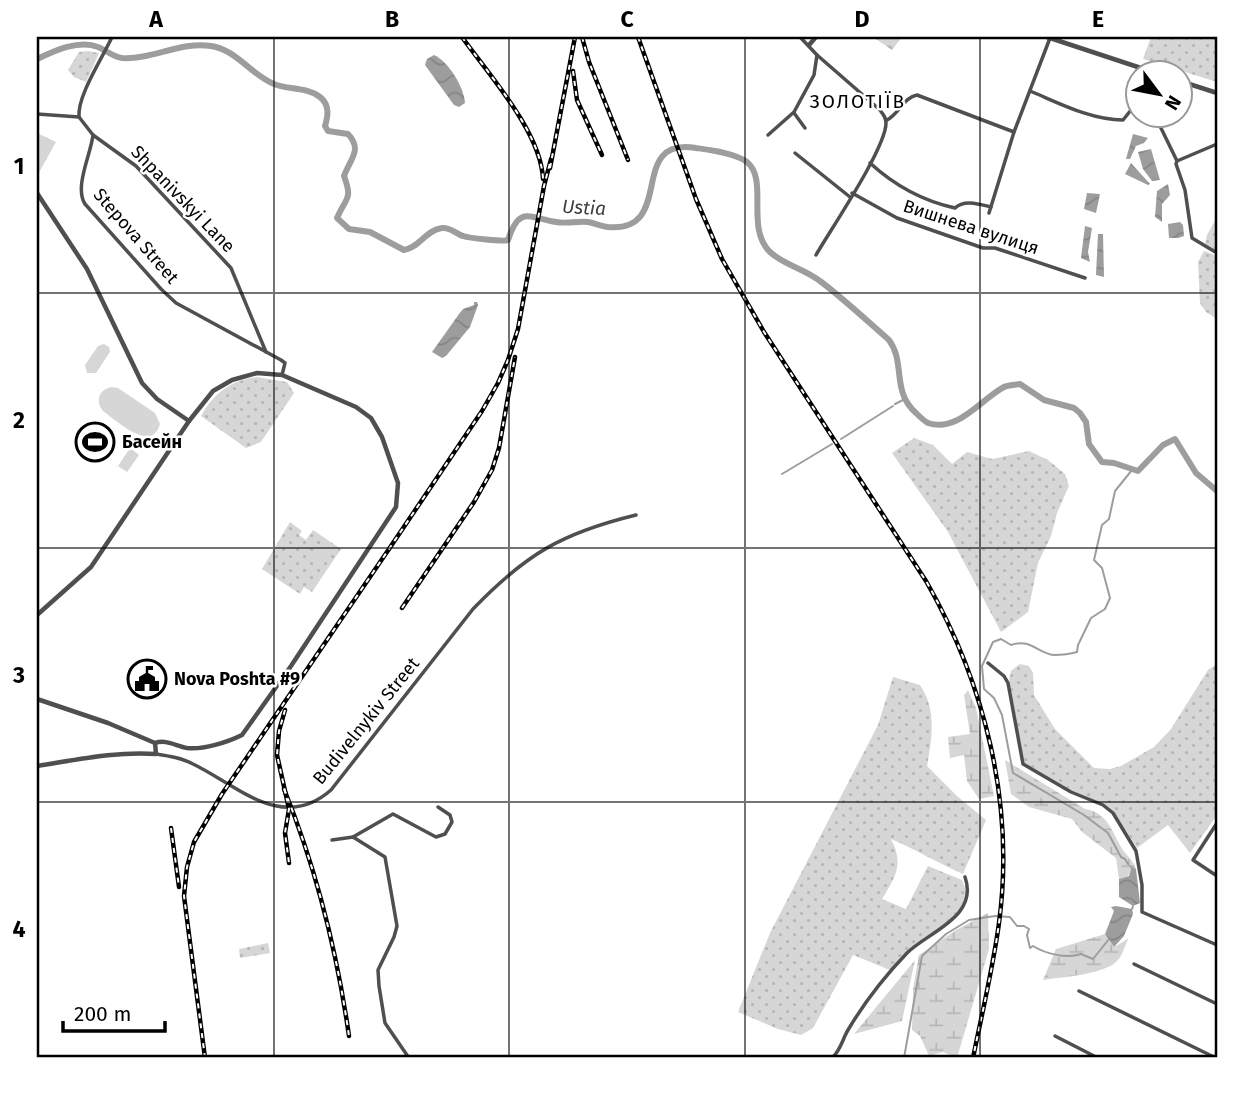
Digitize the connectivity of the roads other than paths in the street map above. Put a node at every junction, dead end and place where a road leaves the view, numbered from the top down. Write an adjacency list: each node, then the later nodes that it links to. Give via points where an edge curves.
1 (800, 37): 5 (street)
2 (816, 37): 5 (street)
3 (1049, 37): 7 (street); 9 (street)
4 (111, 38): 13 (street, via 83,96)
5 (810, 45): 6 (street)
6 (817, 55): 11 (street, via 814,75); 15 (street)
7 (1124, 62)
8 (1194, 85): 10 (street)
9 (1030, 91): 14 (street, via 1069,108); 18 (street)
10 (1217, 93)
11 (793, 112): 16 (street); 20 (street)
12 (37, 114): 13 (street)
13 (79, 117): 19 (street, Shpanivskyi Lane)
14 (1124, 119)
15 (886, 120): 18 (street, via 917,95); 24 (street)
16 (805, 128)
17 (1162, 130): 23 (street)
18 (1014, 132): 27 (street)
19 (93, 135): 32 (street, Shpanivskyi Lane, via 136,166 231,268); 32 (street, Stepova Street, via 81,188 85,204 176,303)
20 (768, 135)
21 (1217, 144): 23 (street)
22 (795, 153): 26 (street, Вишнева вулиця)
23 (1177, 161): 29 (street, via 1192,238)
24 (870, 163): 26 (street); 27 (street, via 888,180 942,205 955,208 973,202)
25 (37, 193): 34 (street, via 88,269 142,383)
26 (851, 195): 30 (street); 31 (street, Вишнева вулиця, via 897,218)
27 (991, 207): 28 (street)
28 (989, 213)
29 (1217, 253)
30 (816, 255)
31 (1085, 278)
32 (266, 352): 33 (street, Stepova Street, via 285,363)
33 (282, 375): 34 (street, via 257,373 232,380 213,391); 39 (street, via 371,418 398,483 396,507 242,734 188,748 161,740)
34 (189, 421): 36 (street, via 91,568)
35 (636, 515): 40 (street, Budivelnykiv Street, via 591,527 537,551 500,581 473,608 331,790 314,803 288,807 260,803 190,762)
36 (37, 615)
37 (988, 663): 48 (street, via 1008,683 1023,764 1113,813 1136,851 1142,912)
38 (37, 699): 39 (street)
39 (155, 743): 40 (street)
40 (156, 754): 41 (street, Budivelnykiv Street, via 136,752)
41 (37, 766)
42 (438, 807): 44 (street, via 452,822 436,837 393,814)
43 (1217, 823): 46 (street, via 1193,860)
44 (353, 837): 45 (street); 53 (street, via 385,857 397,926 378,970 379,986 385,1023)
45 (332, 839)
46 (1217, 876)
47 (965, 877): 54 (street, via 967,892 958,913 903,958 874,992)
48 (1217, 945)
49 (1134, 964): 51 (street)
50 (1079, 990): 56 (street)
51 (1217, 1004)
52 (1055, 1036): 55 (street)
53 (409, 1058)
54 (832, 1058)
55 (1098, 1058)
56 (1216, 1058)

